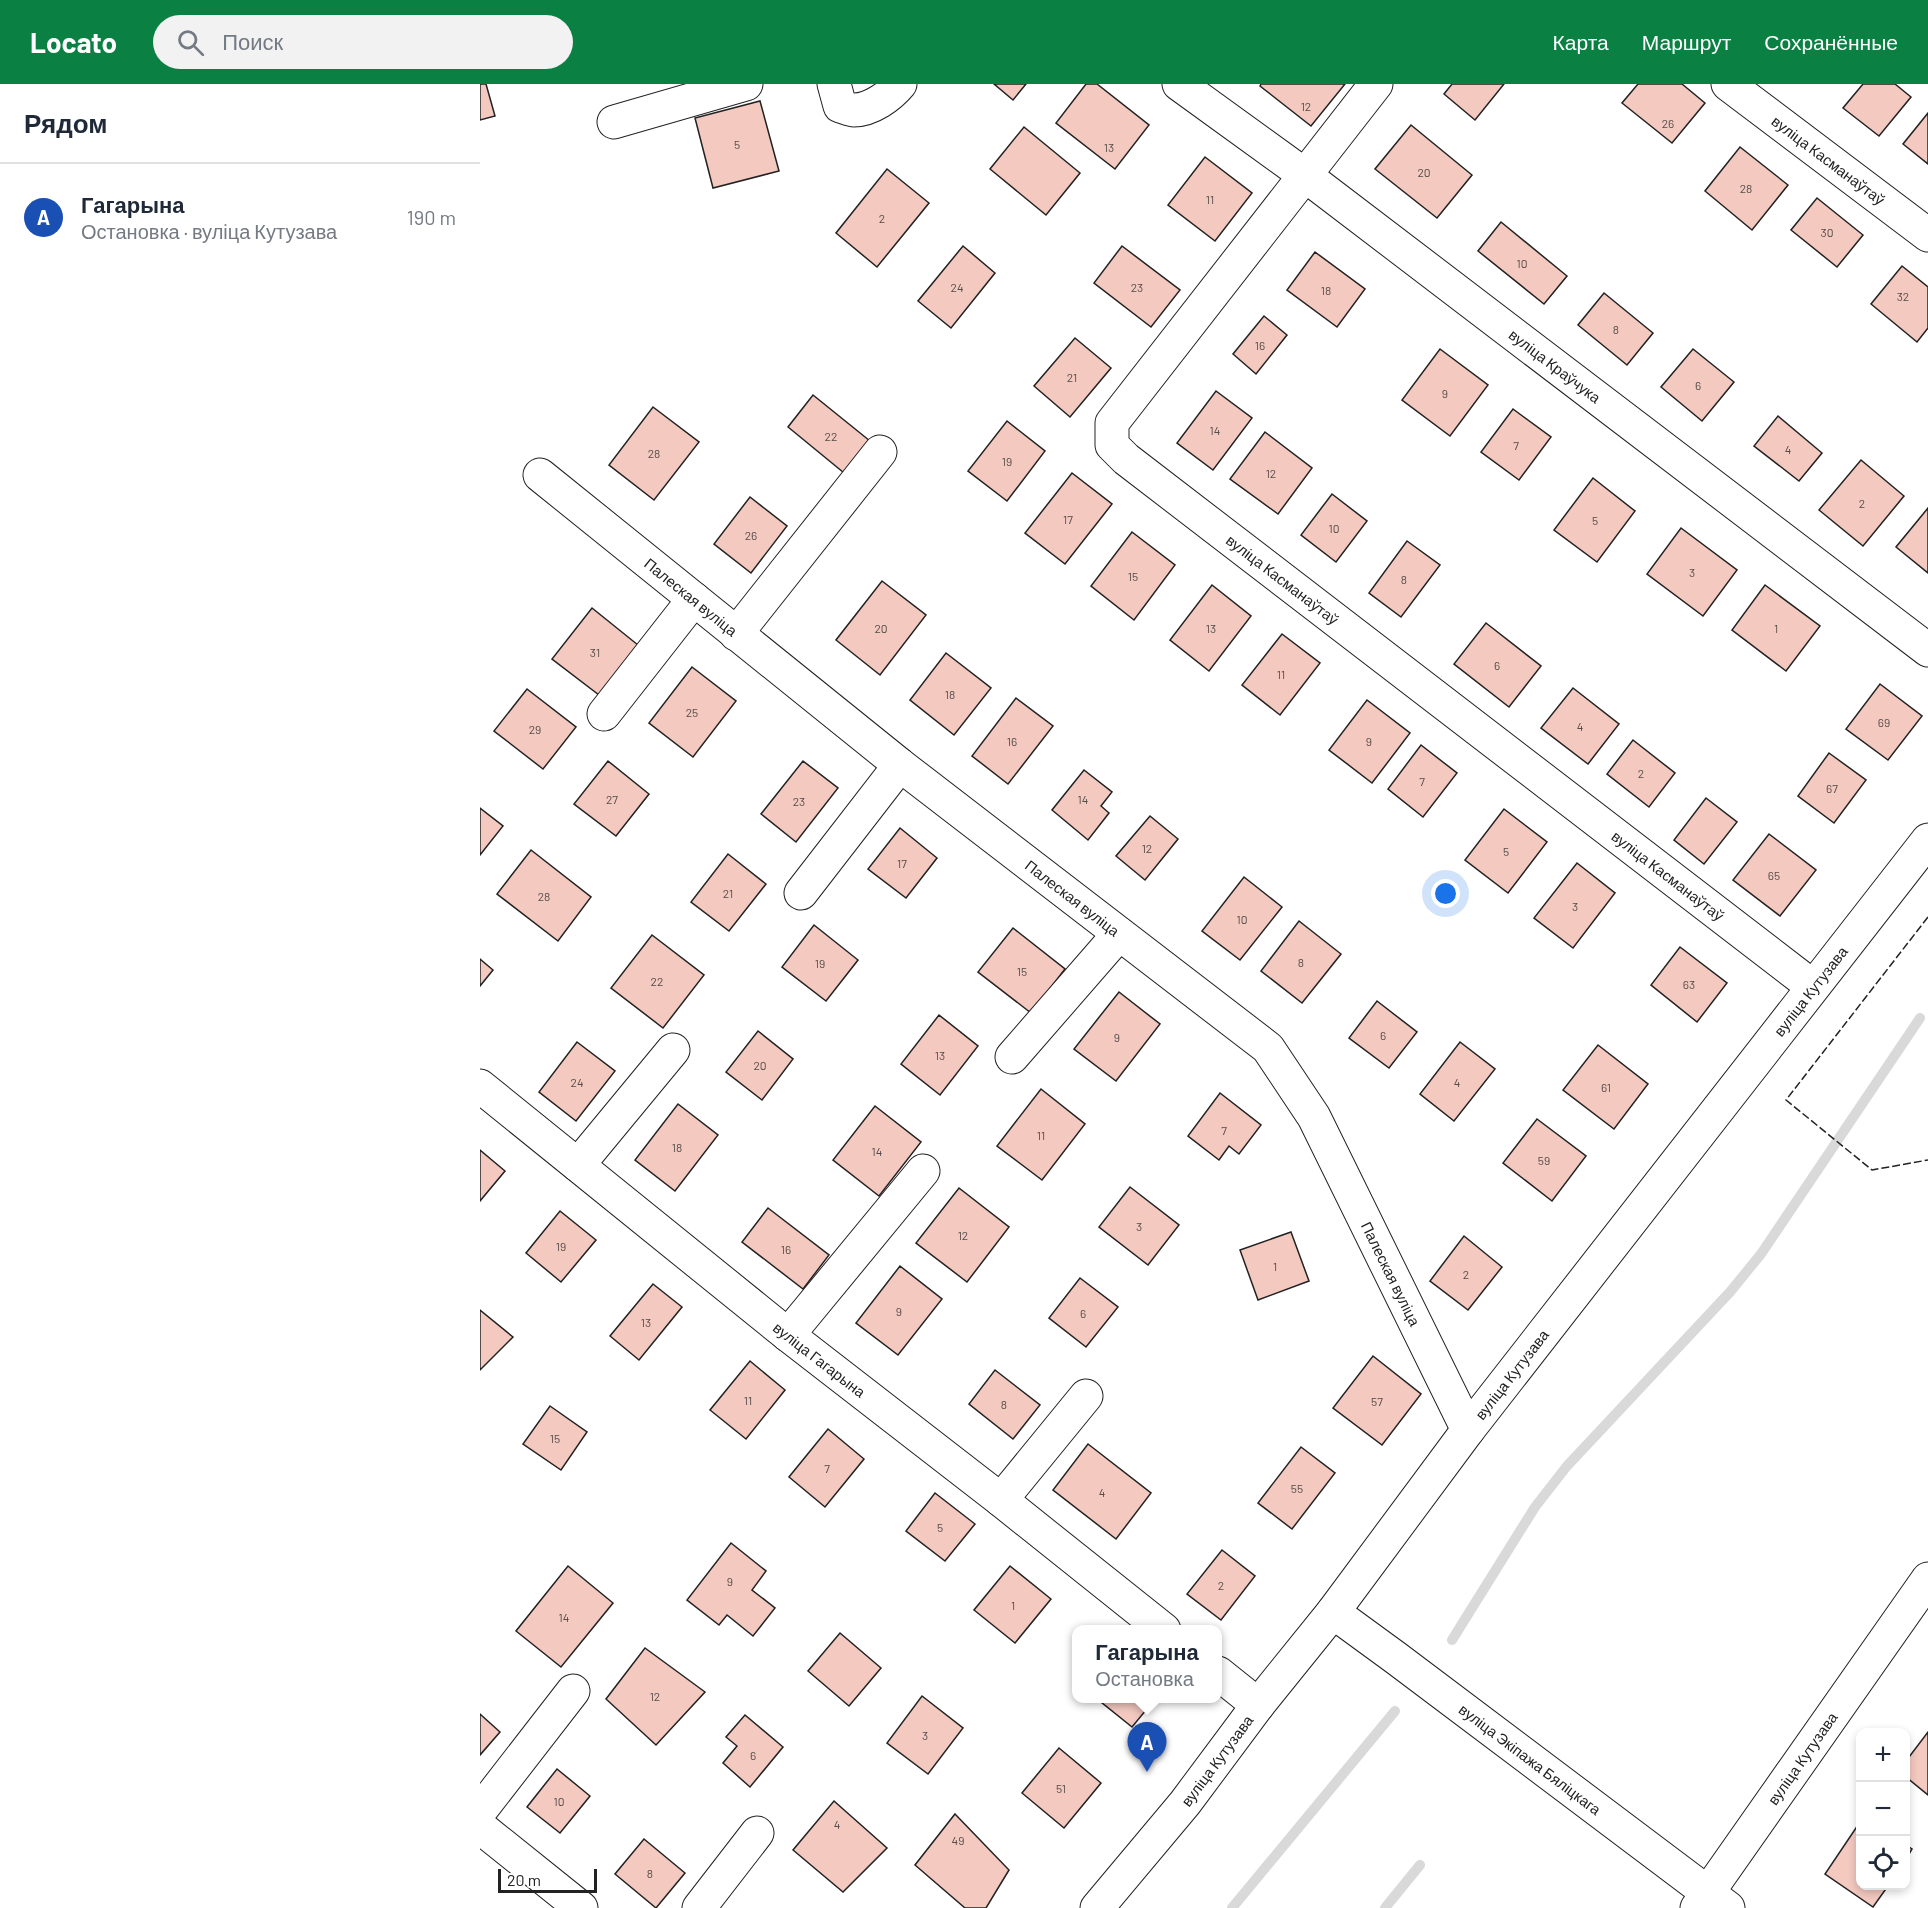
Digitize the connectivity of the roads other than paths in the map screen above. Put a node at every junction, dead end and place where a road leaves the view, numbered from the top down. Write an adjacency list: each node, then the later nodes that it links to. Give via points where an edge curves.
1 (746, 84): 7 (street)
2 (834, 84): 3 (street, via 840,106 854,110 875,104)
3 (900, 84)
4 (1179, 84): 8 (street, вуліца Краўчука)
5 (1376, 84): 8 (street, вуліца Касманаўтаў)
6 (1728, 84): 9 (street, вуліца Касманаўтаў)
7 (614, 122)
8 (1306, 176): 14 (street, вуліца Краўчука); 20 (street, вуліца Касманаўтаў, via 1112,423 1112,445)
9 (1928, 235)
10 (880, 452): 13 (street)
11 (540, 475): 12 (street, Палеская вуліца)
12 (694, 598): 13 (street, Палеская вуліца); 15 (street)
13 (736, 634): 16 (street, Палеская вуліца)
14 (1928, 650)
15 (604, 714)
16 (900, 765): 18 (street); 19 (street, Палеская вуліца)
17 (1928, 840): 20 (street, вуліца Кутузава)
18 (801, 893)
19 (1119, 934): 22 (street); 28 (street, Палеская вуліца, via 1268,1048 1314,1117)
20 (1812, 986): 28 (street, вуліца Кутузава)
21 (673, 1050): 24 (street)
22 (1012, 1058)
23 (480, 1086): 24 (street, вуліца Гагарына)
24 (578, 1165): 26 (street, вуліца Гагарына)
25 (923, 1171): 26 (street)
26 (788, 1335): 29 (street, вуліца Гагарына)
27 (1086, 1396): 29 (street)
28 (1468, 1430): 31 (street, вуліца Кутузава)
29 (1001, 1500): 32 (street, вуліца Гагарына)
30 (1928, 1579): 39 (street, вуліца Кутузава)
31 (1333, 1612): 35 (street, вуліца Кутузава); 39 (street, вуліца Экіпажа Бяліцкага)
32 (1159, 1625)
33 (1222, 1676): 35 (street)
34 (573, 1691): 36 (street)
35 (1258, 1705): 42 (street, вуліца Кутузава, via 1185,1803)
36 (480, 1811)
37 (480, 1827): 40 (street)
38 (757, 1833): 41 (street)
39 (1711, 1903)
40 (581, 1908)
41 (699, 1908)
42 (1097, 1908)

